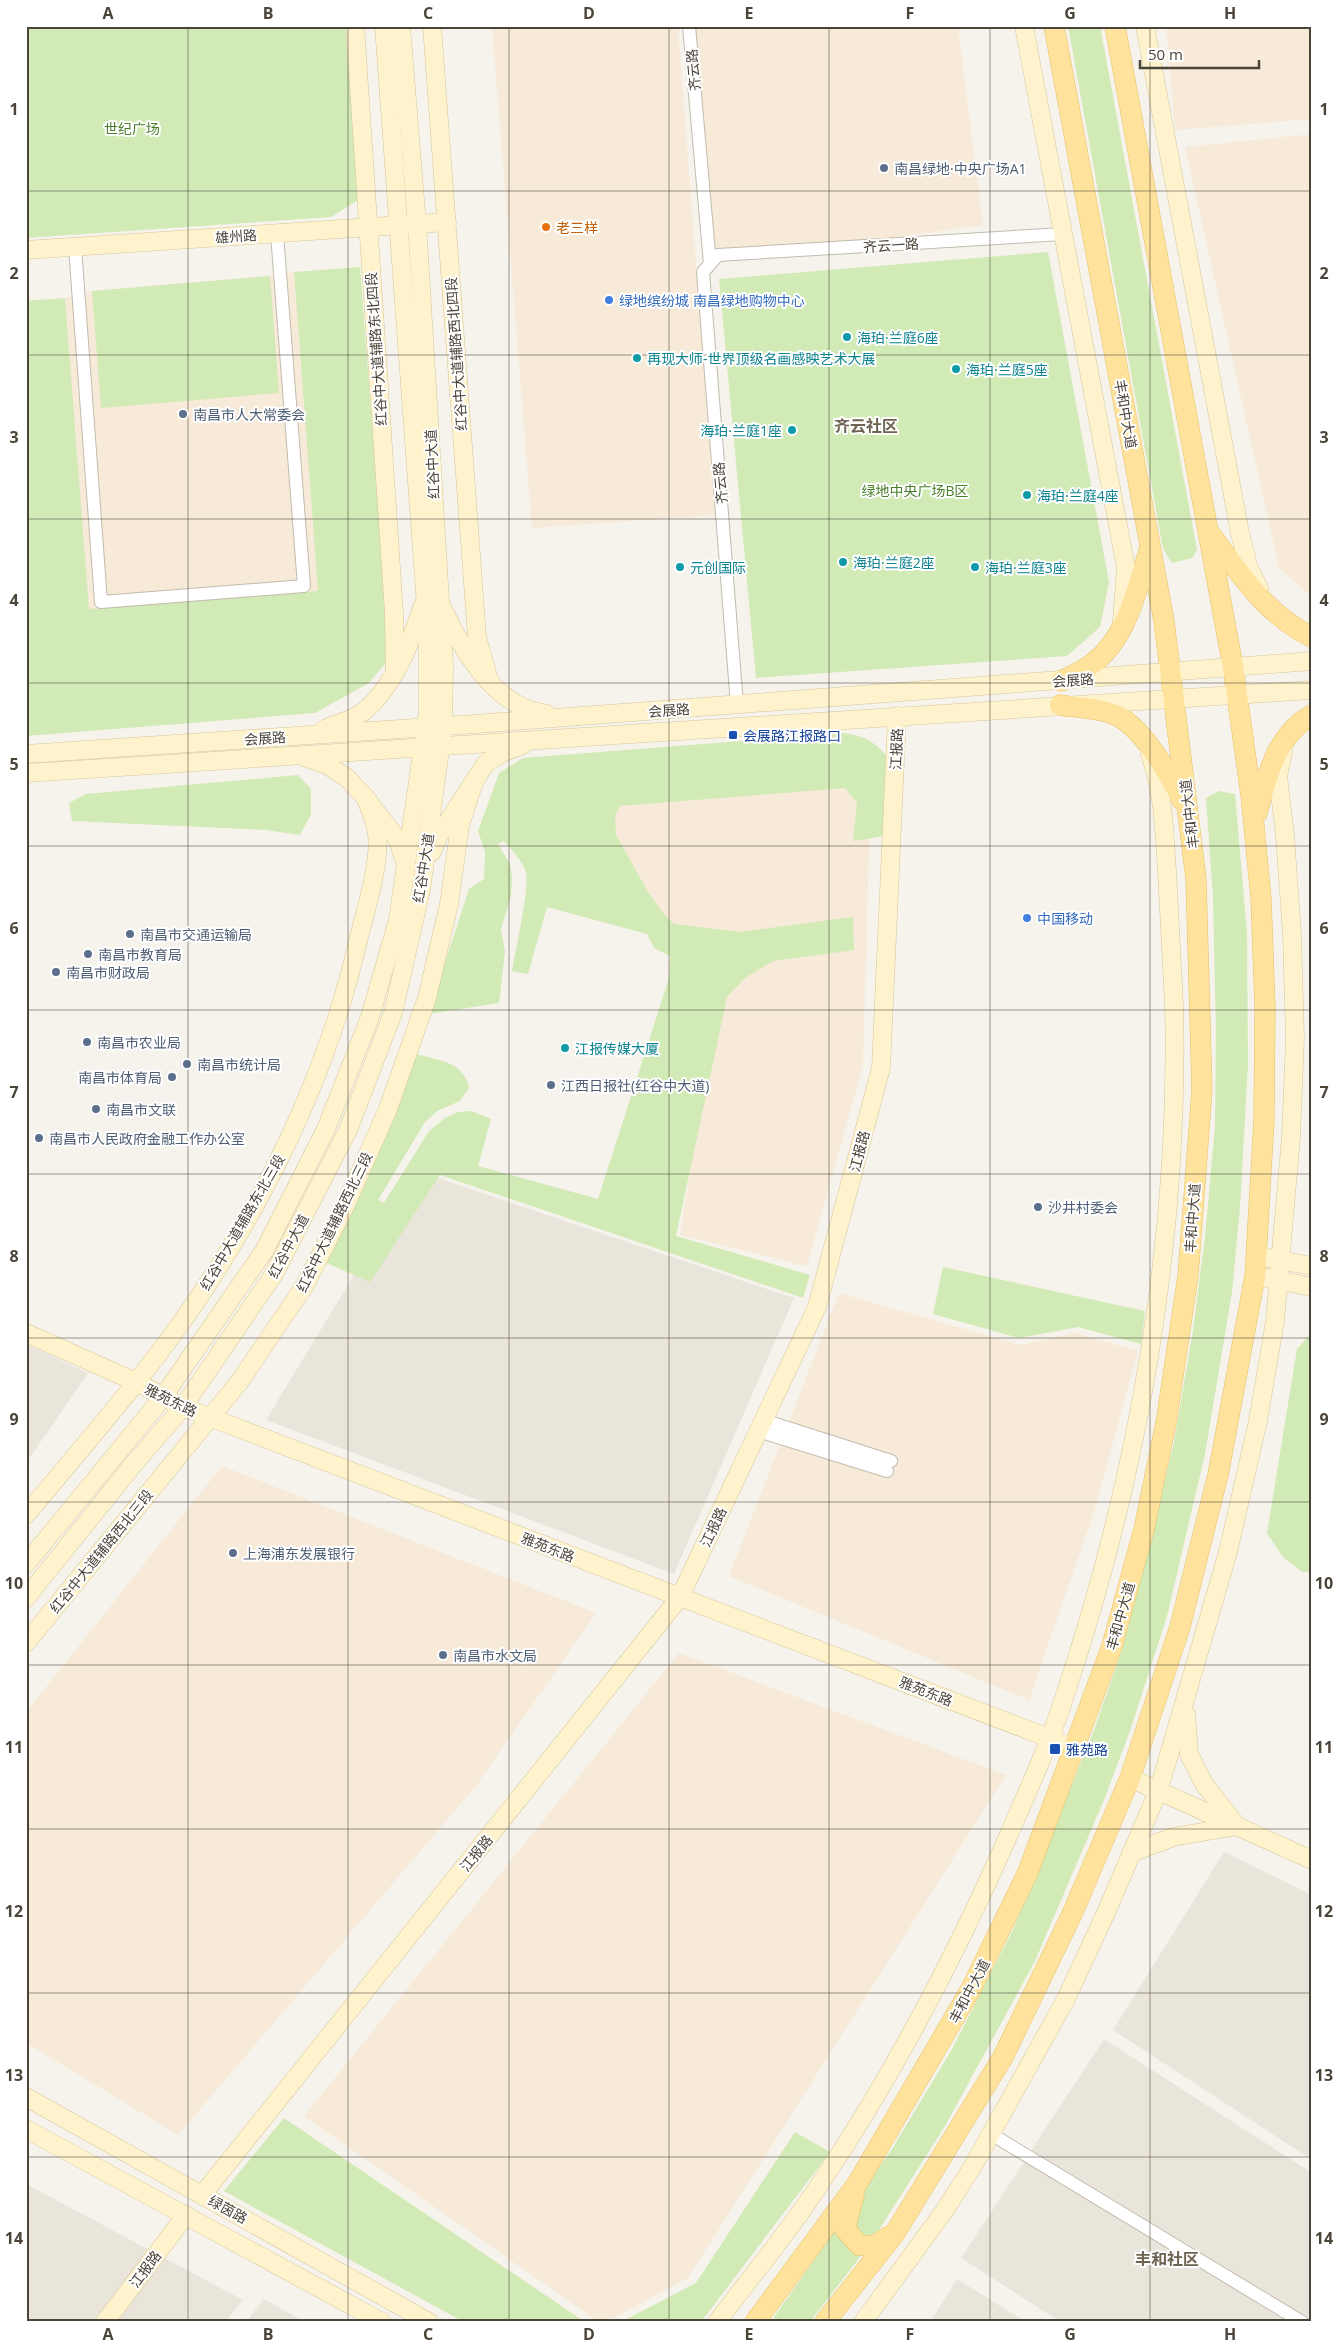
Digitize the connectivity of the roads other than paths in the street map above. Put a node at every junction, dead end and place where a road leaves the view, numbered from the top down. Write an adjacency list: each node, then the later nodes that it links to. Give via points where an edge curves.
1 (355, 26): 13 (main road, 红谷中大道辅路东北四段)
2 (384, 26): 12 (main road, 红谷中大道)
3 (400, 26): 11 (main road, 红谷中大道)
4 (432, 26): 10 (main road, 红谷中大道辅路西北四段)
5 (690, 26): 18 (street, 齐云路)
6 (1024, 26): 15 (main road)
7 (1054, 26): 20 (main road, 丰和中大道)
8 (1115, 26): 19 (main road)
9 (1145, 26): 22 (main road, via 1240,533 1248,569)
10 (447, 222): 11 (main road, 雄州路); 29 (main road, 红谷中大道辅路西北四段, via 477,637)
11 (417, 224): 12 (main road, 雄州路); 21 (main road, 红谷中大道)
12 (398, 226): 13 (main road, 雄州路); 21 (main road, 红谷中大道)
13 (369, 228): 14 (main road, 雄州路); 27 (main road, 红谷中大道辅路东北四段)
14 (277, 234): 16 (main road, 雄州路); 16 (street, via 304,586 101,602)
15 (1063, 234): 18 (street, 齐云一路); 23 (main road, via 1126,568)
16 (74, 247): 17 (main road, 雄州路)
17 (26, 250)
18 (714, 260): 34 (street, 齐云路, via 703,272)
19 (1208, 530): 22 (main road); 26 (main road)
20 (1150, 546): 23 (main road); 28 (main road, 丰和中大道)
21 (433, 599): 27 (main road); 29 (main road, via 472,661); 39 (main road, 红谷中大道, via 444,666)
22 (1269, 609): 24 (main road, via 1291,627)
23 (1121, 630): 30 (main road, via 1092,664)
24 (1312, 637)
25 (1312, 661): 26 (main road, 会展路)
26 (1233, 667): 28 (main road, 会展路); 32 (main road)
27 (395, 672): 40 (main road, via 363,712 345,722)
28 (1172, 673): 30 (main road, 会展路); 33 (main road, 丰和中大道)
29 (489, 680): 38 (main road, via 525,708)
30 (1061, 681): 34 (main road, 会展路)
31 (1312, 690): 32 (main road, 会展路)
32 (1237, 694): 33 (main road, 会展路); 51 (main road)
33 (1175, 698): 35 (main road, 会展路); 50 (main road, 丰和中大道)
34 (737, 705): 38 (main road, 会展路)
35 (1060, 705): 37 (main road, 会展路); 43 (main road, via 1113,714)
36 (1312, 715): 41 (main road)
37 (897, 716): 42 (main road, 会展路); 64 (main road, 江报路, via 881,1068 816,1307)
38 (562, 718): 39 (main road, 会展路)
39 (435, 727): 40 (main road, 会展路); 44 (main road, 红谷中大道)
40 (302, 736): 45 (main road, 会展路)
41 (1286, 736): 51 (main road, via 1268,772); 54 (main road, via 1278,776 1292,934 1295,1038)
42 (539, 738): 44 (main road, 会展路); 48 (main road, via 486,763)
43 (1146, 743): 50 (main road, via 1168,774); 72 (main road, via 1159,780 1173,973 1175,1072 1171,1163 1159,1282 1124,1489 1068,1685)
44 (432, 745): 46 (main road, 会展路); 52 (main road, 红谷中大道); 53 (main road, 红谷中大道)
45 (26, 754)
46 (297, 755): 47 (main road, 会展路); 49 (main road, via 327,765 347,778)
47 (26, 773)
48 (474, 782): 53 (main road, via 438,837); 63 (main road, 红谷中大道辅路西北三段, via 460,825 449,904 427,998 388,1109 346,1204 305,1285)
49 (365, 797): 52 (main road, via 398,840); 60 (main road, 红谷中大道辅路东北三段, via 377,830 376,864 348,983 323,1062 274,1174 208,1283)
50 (1188, 812): 73 (main road, 丰和中大道, via 1196,879 1202,1090 1188,1276 1166,1423 1144,1528 1112,1646)
51 (1254, 827): 55 (main road, via 1261,898 1265,1007 1264,1120)
52 (406, 866): 61 (main road, 红谷中大道, via 398,920 370,1018 326,1129 264,1251)
53 (423, 874): 62 (main road, 红谷中大道, via 393,1013 348,1130 274,1274)
54 (1280, 1260): 55 (main road); 56 (main road); 57 (main road)
55 (1256, 1266): 57 (main road); 74 (main road, via 1218,1475 1180,1626)
56 (1312, 1266)
57 (1278, 1280): 58 (main road); 71 (main road, via 1275,1321 1258,1421 1228,1552)
58 (1312, 1287)
59 (26, 1333): 60 (main road, 雅苑东路)
60 (136, 1382): 61 (main road, 雅苑东路); 66 (main road, 红谷中大道辅路东北三段)
61 (164, 1397): 62 (main road, 雅苑东路); 67 (main road, 红谷中大道)
62 (183, 1407): 63 (main road, 雅苑东路); 69 (main road, 红谷中大道)
63 (210, 1418): 68 (main road, 雅苑东路); 70 (main road, 红谷中大道辅路西北三段)
64 (761, 1426): 65 (street); 68 (main road, 江报路)
65 (889, 1466)
66 (26, 1515)
67 (26, 1564)
68 (680, 1597): 72 (main road, 雅苑东路); 83 (main road, 江报路)
69 (26, 1598)
70 (26, 1643)
71 (1185, 1703): 75 (main road); 76 (main road, via 1189,1754 1204,1784)
72 (1049, 1738): 73 (main road, 雅苑东路); 90 (main road, via 979,1902 944,1973 884,2080 817,2189)
73 (1075, 1748): 82 (main road, 丰和中大道, via 1028,1872 972,1989)
74 (1130, 1778): 75 (main road); 85 (main road, via 1073,1912 1003,2057)
75 (1159, 1789): 76 (main road); 77 (main road)
76 (1237, 1826): 77 (main road, via 1173,1837); 78 (main road)
77 (1131, 1854): 81 (main road, via 1066,1999)
78 (1312, 1860)
79 (26, 2097): 83 (main road, 绿茵路)
80 (26, 2129): 84 (main road, 绿茵路)
81 (991, 2134): 94 (main road, via 945,2210); 95 (street)
82 (857, 2184): 85 (main road, via 845,2229 859,2245 874,2246); 86 (main road, 丰和中大道)
83 (202, 2195): 89 (main road, 绿茵路)
84 (186, 2216): 87 (main road, 江报路); 88 (main road, 绿茵路)
85 (894, 2233): 93 (main road)
86 (767, 2306): 91 (main road); 92 (main road, 丰和中大道)
87 (105, 2322)
88 (382, 2322)
89 (429, 2322)
90 (717, 2322)
91 (748, 2322)
92 (755, 2322)
93 (825, 2322)
94 (863, 2322)
95 (1302, 2322)

